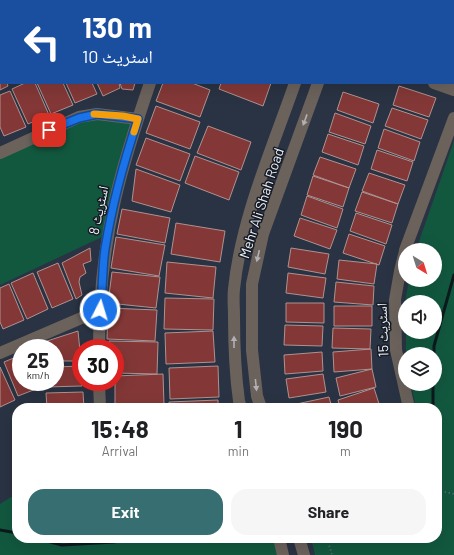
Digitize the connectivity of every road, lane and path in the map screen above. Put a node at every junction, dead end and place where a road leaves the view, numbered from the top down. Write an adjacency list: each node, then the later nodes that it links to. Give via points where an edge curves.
1 (150, 84): 7 (street, اسٹریٹ 8)
2 (295, 84): 16 (street, Mehr Ali Shah Road, one-way to 2, via 234,355 234,290 238,260 252,205)
3 (318, 84): 17 (street, Mehr Ali Shah Road, one-way to 17, via 263,234 252,284 252,350)
4 (437, 84): 5 (street)
5 (454, 90)
6 (454, 118): 9 (street, اسٹریٹ 15)
7 (138, 119): 8 (street, via 97,114 79,118); 11 (street, اسٹریٹ 8, via 111,219 105,250)
8 (0, 153)
9 (408, 243)
10 (398, 283): 18 (street, اسٹریٹ 15, via 395,300 396,350)
11 (100, 310): 12 (street, اسٹریٹ 8); 13 (street)
12 (99, 339)
13 (0, 352)
14 (99, 391): 15 (street)
15 (100, 403)
16 (239, 403)
17 (259, 403)
18 (408, 403)
19 (442, 491): 20 (path)
20 (454, 494)
21 (280, 543): 24 (street)
22 (300, 543): 25 (street)
23 (328, 543): 26 (path)
24 (283, 555)
25 (304, 555)
26 (332, 555)

